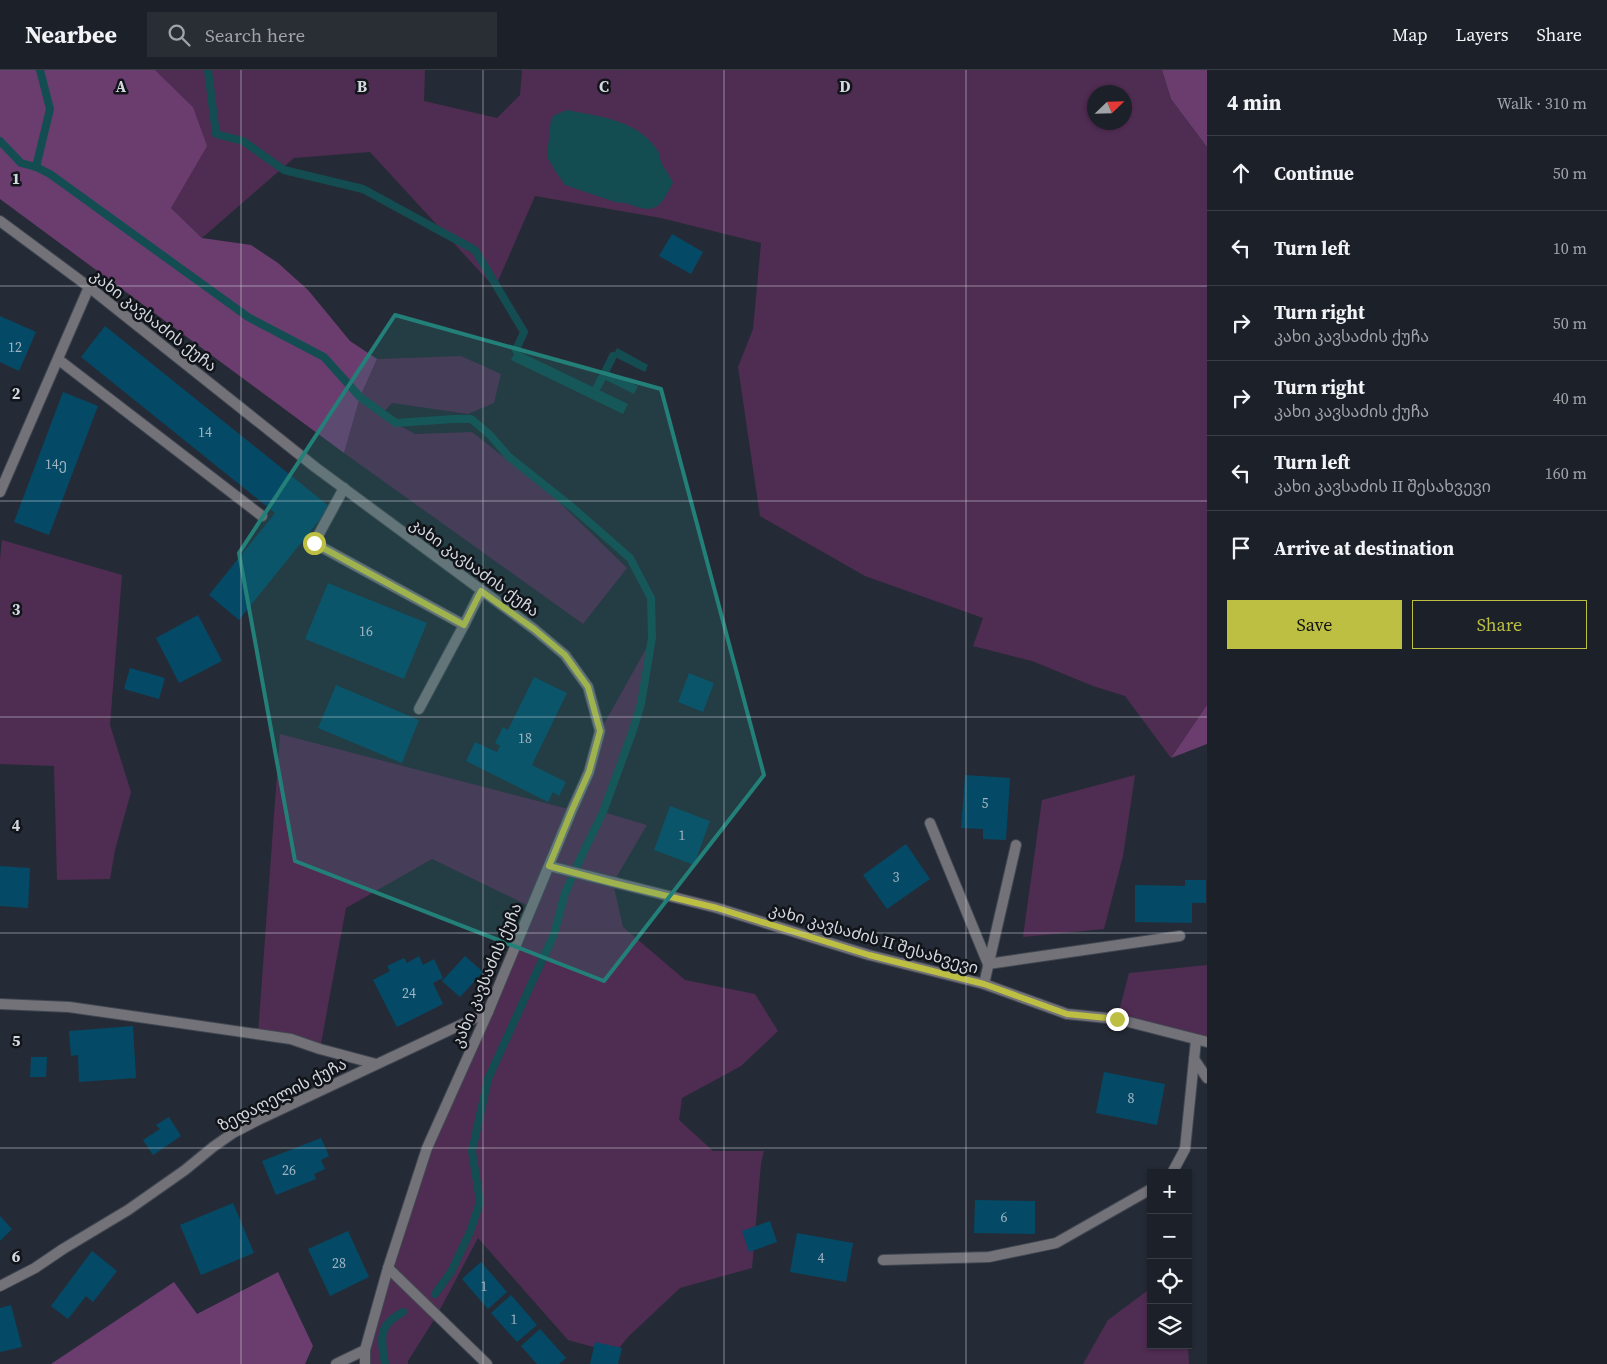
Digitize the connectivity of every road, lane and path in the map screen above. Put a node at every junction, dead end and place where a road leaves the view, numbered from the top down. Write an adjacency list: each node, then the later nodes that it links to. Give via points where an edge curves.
1 (0, 221): 2 (street, კახი კავსაძის ქუჩა)
2 (89, 287): 3 (street); 4 (street, კახი კავსაძის ქუჩა)
3 (58, 360): 5 (street); 6 (street)
4 (344, 488): 7 (street, კახი კავსაძის ქუჩა); 8 (street, via 314,543)
5 (0, 492)
6 (262, 516)
7 (481, 591): 8 (street); 12 (street, კახი კავსაძის ქუჩა, via 565,655 588,687 600,731 589,772)
8 (464, 625): 9 (street)
9 (419, 709)
10 (930, 824): 14 (street)
11 (1016, 845): 14 (street)
12 (549, 866): 15 (street, კახი კავსაძის II შესახვევი, via 717,908 869,955); 17 (street, კახი კავსაძის ქუჩა)
13 (1180, 936): 14 (street)
14 (988, 964): 15 (street)
15 (984, 984): 18 (street, კახი კავსაძის II შესახვევი, via 1067,1014 1117,1019)
16 (0, 1004): 21 (street, via 69,1007 291,1038)
17 (488, 1012): 21 (street, ზედაღელის ქუჩა); 26 (street, კახი კავსაძის ქუჩა, via 426,1148)
18 (1196, 1040): 19 (street, კახი კავსაძის II შესახვევი); 20 (street)
19 (1207, 1042)
20 (1194, 1058): 22 (street); 23 (street, via 1185,1148)
21 (376, 1064): 27 (street, ზედაღელის ქუჩა, via 233,1133 128,1210)
22 (1207, 1078)
23 (1174, 1169)
24 (1147, 1191): 25 (street, via 1056,1243 989,1257)
25 (883, 1260)
26 (388, 1268): 28 (street, კახი კავსაძის ქუჩა); 31 (street)
27 (0, 1286)
28 (365, 1350): 29 (street); 30 (street, კახი კავსაძის ქუჩა)
29 (336, 1364)
30 (365, 1364)
31 (487, 1364)

